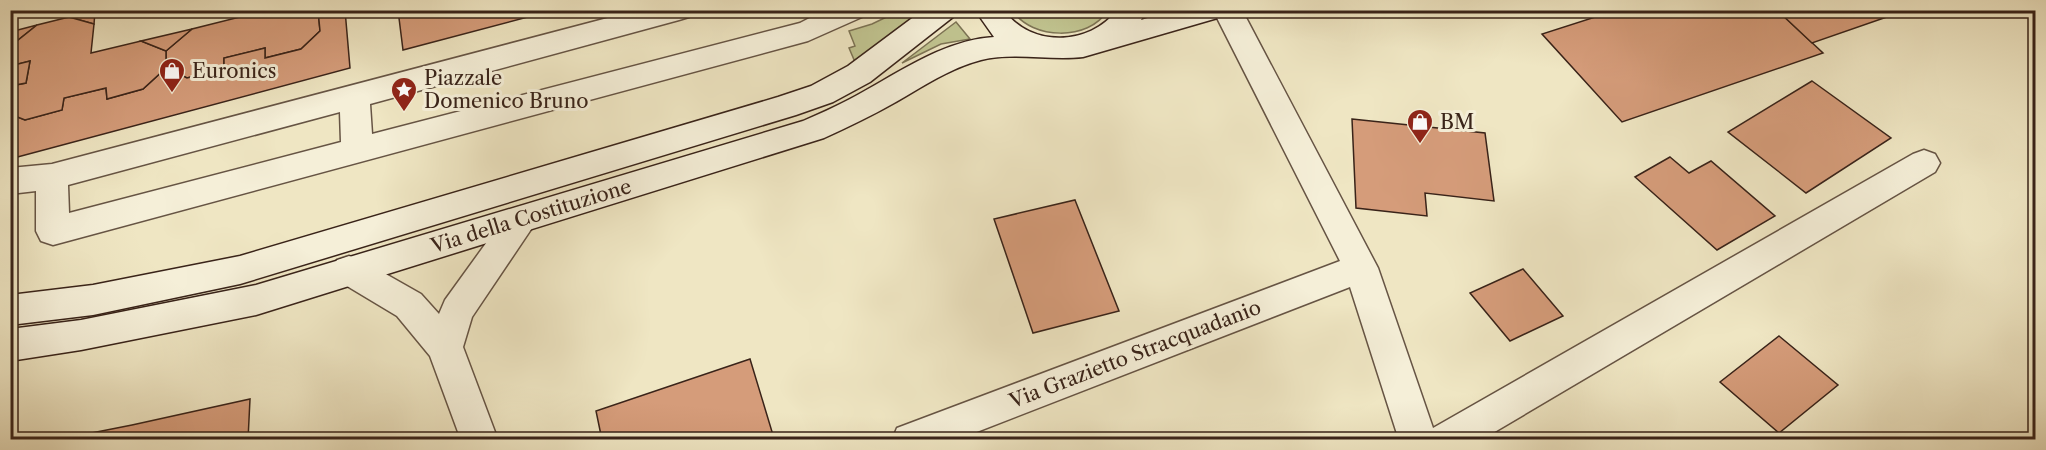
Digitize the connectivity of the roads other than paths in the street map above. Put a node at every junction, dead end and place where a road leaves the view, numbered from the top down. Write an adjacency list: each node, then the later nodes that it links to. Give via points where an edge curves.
1 (679, 10): 10 (street)
2 (852, 10): 11 (street, via 808,31)
3 (943, 10): 18 (street, Via della Costituzione, via 859,74 822,94 785,107 240,270 93,300)
4 (989, 10): 9 (street, via 1002,29)
5 (1133, 10): 8 (street, via 1114,34)
6 (1211, 10): 8 (street)
7 (1227, 10): 16 (street)
8 (1097, 43): 9 (street, via 1067,49)
9 (1036, 46): 15 (street, Via della Costituzione, via 980,49 935,66 813,130)
10 (354, 95): 11 (street); 13 (street)
11 (357, 151): 13 (street, via 52,231)
12 (1924, 164): 24 (street)
13 (52, 177): 14 (street)
14 (10, 181)
15 (522, 219): 17 (street, Via della Costituzione); 20 (street, via 457,311)
16 (1361, 268): 22 (street, Via Grazietto Stracquadanio); 23 (street)
17 (349, 270): 19 (street, Via della Costituzione, via 256,300); 20 (street, via 409,305)
18 (10, 310)
19 (10, 345)
20 (445, 347): 21 (street)
21 (480, 440)
22 (910, 440)
23 (1418, 440)
24 (1446, 440)

